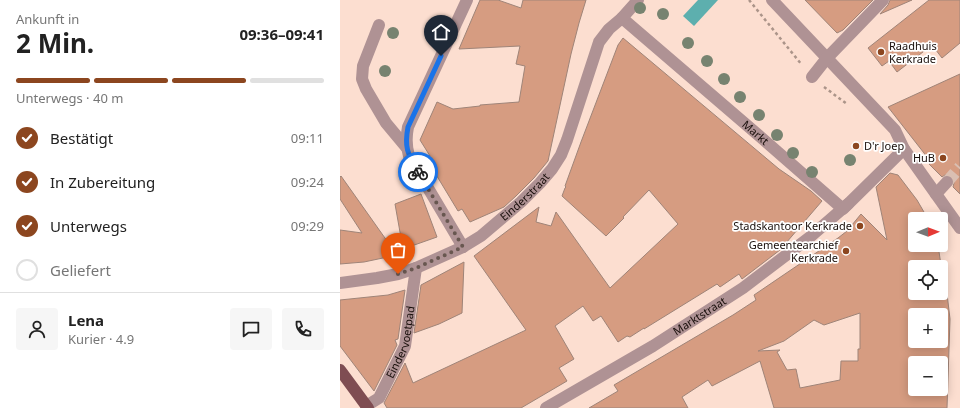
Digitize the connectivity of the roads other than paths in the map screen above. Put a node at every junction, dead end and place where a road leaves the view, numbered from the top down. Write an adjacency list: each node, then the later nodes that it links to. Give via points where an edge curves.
1 (467, 0): 9 (street, via 408,127)
2 (638, 0): 5 (street)
3 (772, 0): 7 (street)
4 (883, 0): 7 (street)
5 (622, 18): 13 (street, Markt); 15 (street, Einderstraat, via 598,42 567,140 552,169 520,202 481,236)
6 (379, 25): 9 (street, via 363,66 362,79 386,123)
7 (827, 58): 8 (street); 10 (street, via 895,130)
8 (812, 77)
9 (406, 147): 15 (street)
10 (904, 149): 12 (street); 13 (street)
11 (947, 182): 12 (street)
12 (936, 194): 14 (street)
13 (843, 209): 19 (street, Marktstraat, via 743,288)
14 (960, 228)
15 (463, 247): 16 (street, Einderstraat)
16 (416, 268): 17 (street, Einderstraat, via 398,274); 20 (street, Eindervoetpad, via 405,346 379,398)
17 (340, 283)
18 (340, 370): 20 (main road)
19 (554, 406)
20 (367, 407)

